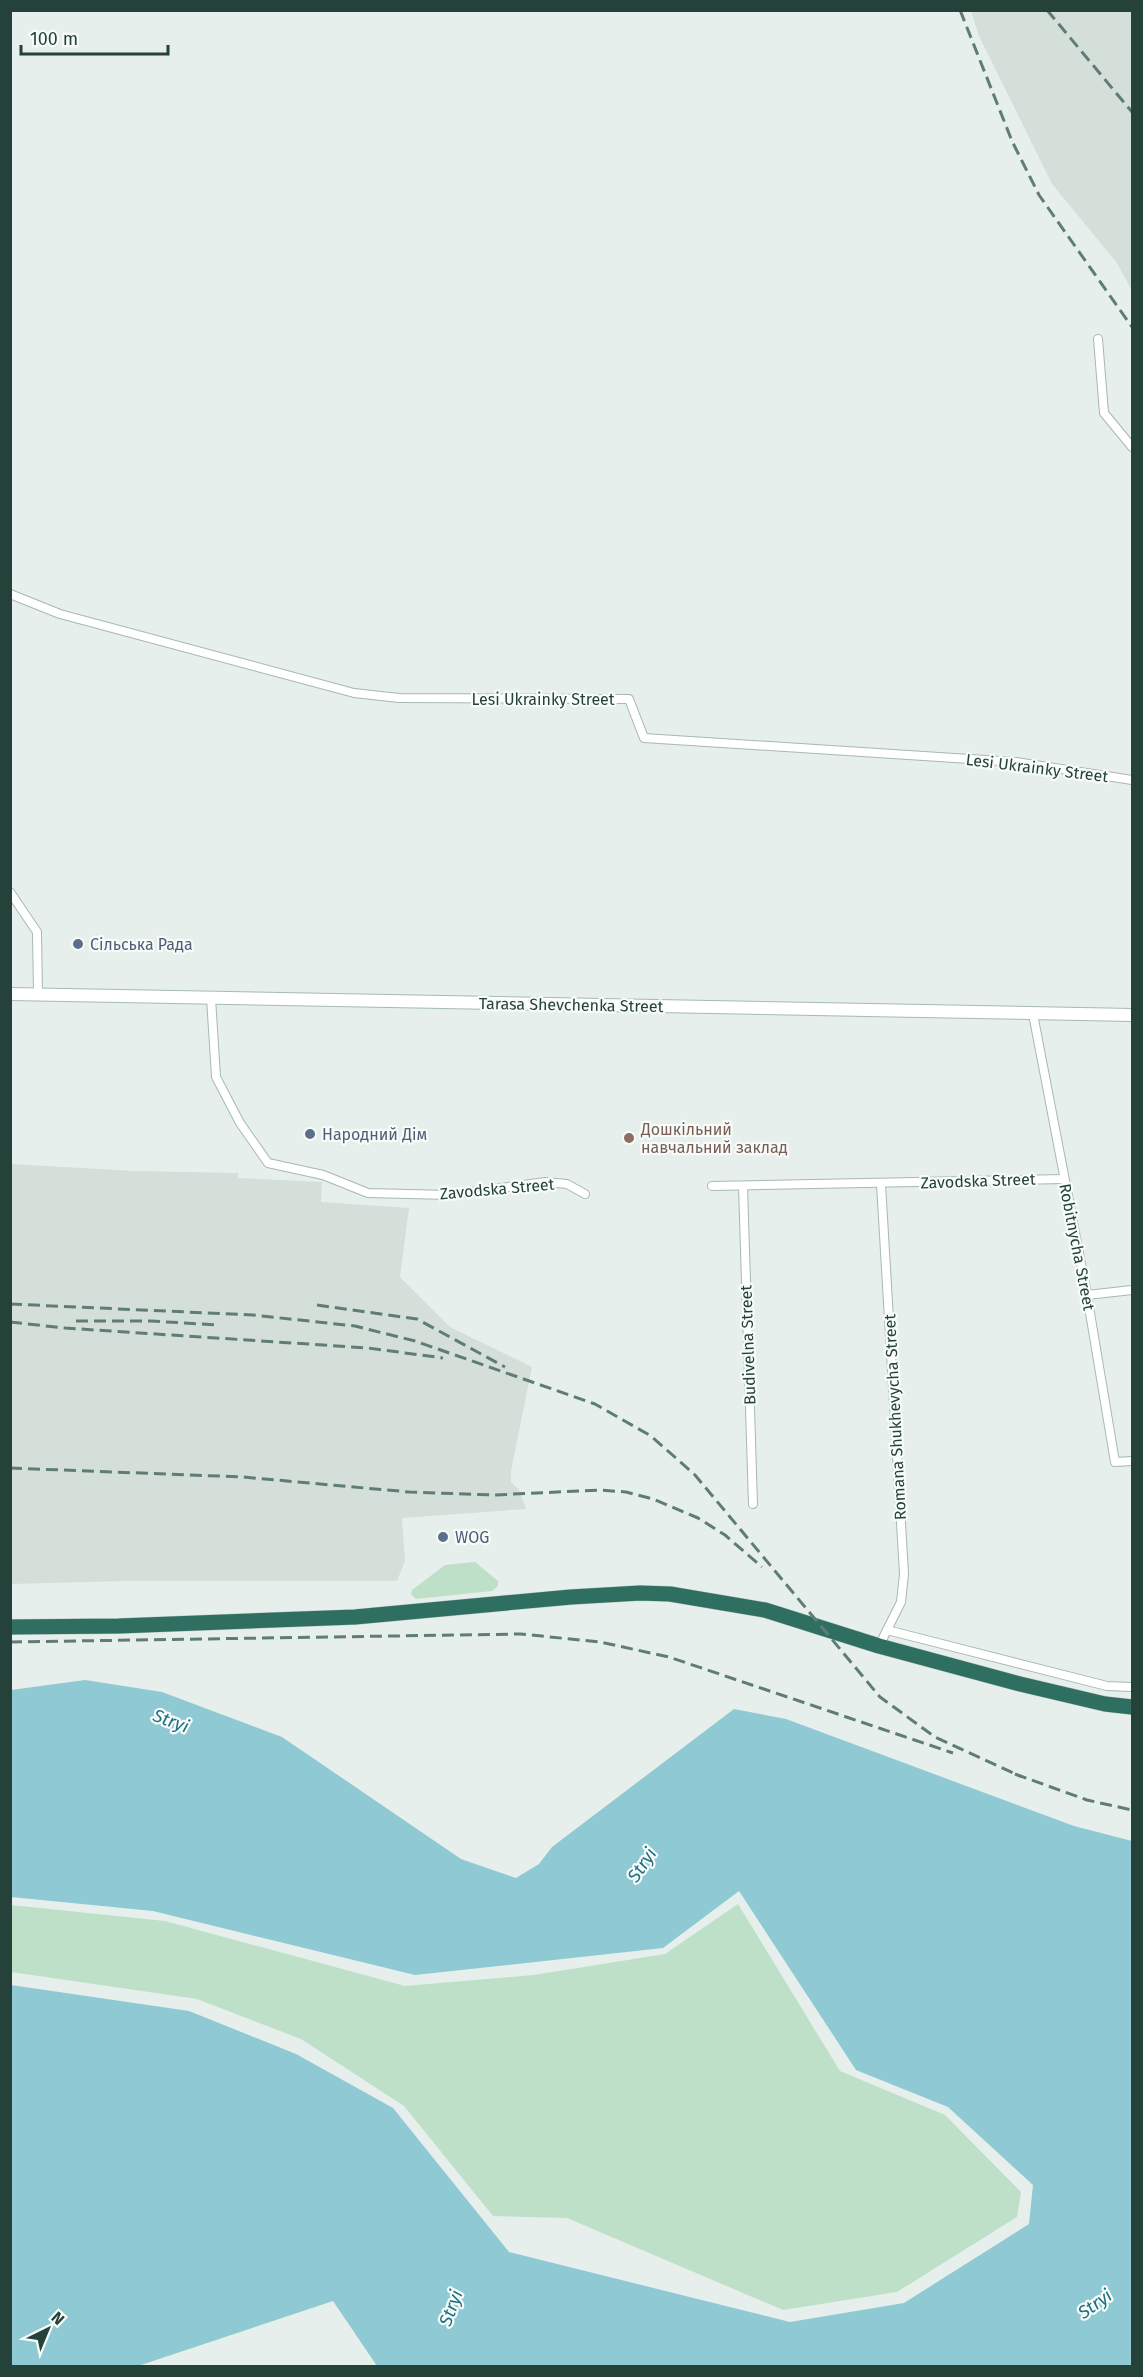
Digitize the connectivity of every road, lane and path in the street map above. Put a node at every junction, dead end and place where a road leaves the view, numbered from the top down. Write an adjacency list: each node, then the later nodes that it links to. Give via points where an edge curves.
1 (1098, 339): 2 (street, via 1104,413)
2 (1132, 447)
3 (10, 594): 4 (street, Lesi Ukrainky Street, via 60,614 354,693 399,698 629,699 644,738 1016,762)
4 (1132, 780)
5 (10, 892): 7 (street, via 37,932)
6 (10, 994): 7 (street, Tarasa Shevchenka Street)
7 (38, 994): 8 (street, Tarasa Shevchenka Street)
8 (211, 998): 9 (street, Tarasa Shevchenka Street); 15 (street, Zavodska Street, via 216,1077 240,1124 268,1163 323,1175 368,1193 449,1195 545,1182 567,1184)
9 (1033, 1014): 10 (street, Tarasa Shevchenka Street); 11 (street, Robitnycha Street)
10 (1132, 1016)
11 (1064, 1179): 12 (street, Zavodska Street); 17 (street, Robitnycha Street)
12 (881, 1184): 14 (street, Zavodska Street); 21 (street, Romana Shukhevycha Street, via 904,1574 900,1602)
13 (712, 1186): 14 (street, Zavodska Street)
14 (743, 1186): 19 (street, Budivelna Street)
15 (585, 1194)
16 (1132, 1290): 17 (street)
17 (1087, 1295): 18 (street, Robitnycha Street, via 1115,1462)
18 (1132, 1461)
19 (753, 1504)
20 (10, 1627): 22 (highway, via 355,1617 640,1593 746,1606)
21 (887, 1630): 22 (street, Romana Shukhevycha Street); 23 (street, via 1107,1686)
22 (879, 1646): 24 (highway, via 1070,1696)
23 (1132, 1688)
24 (1132, 1707)

